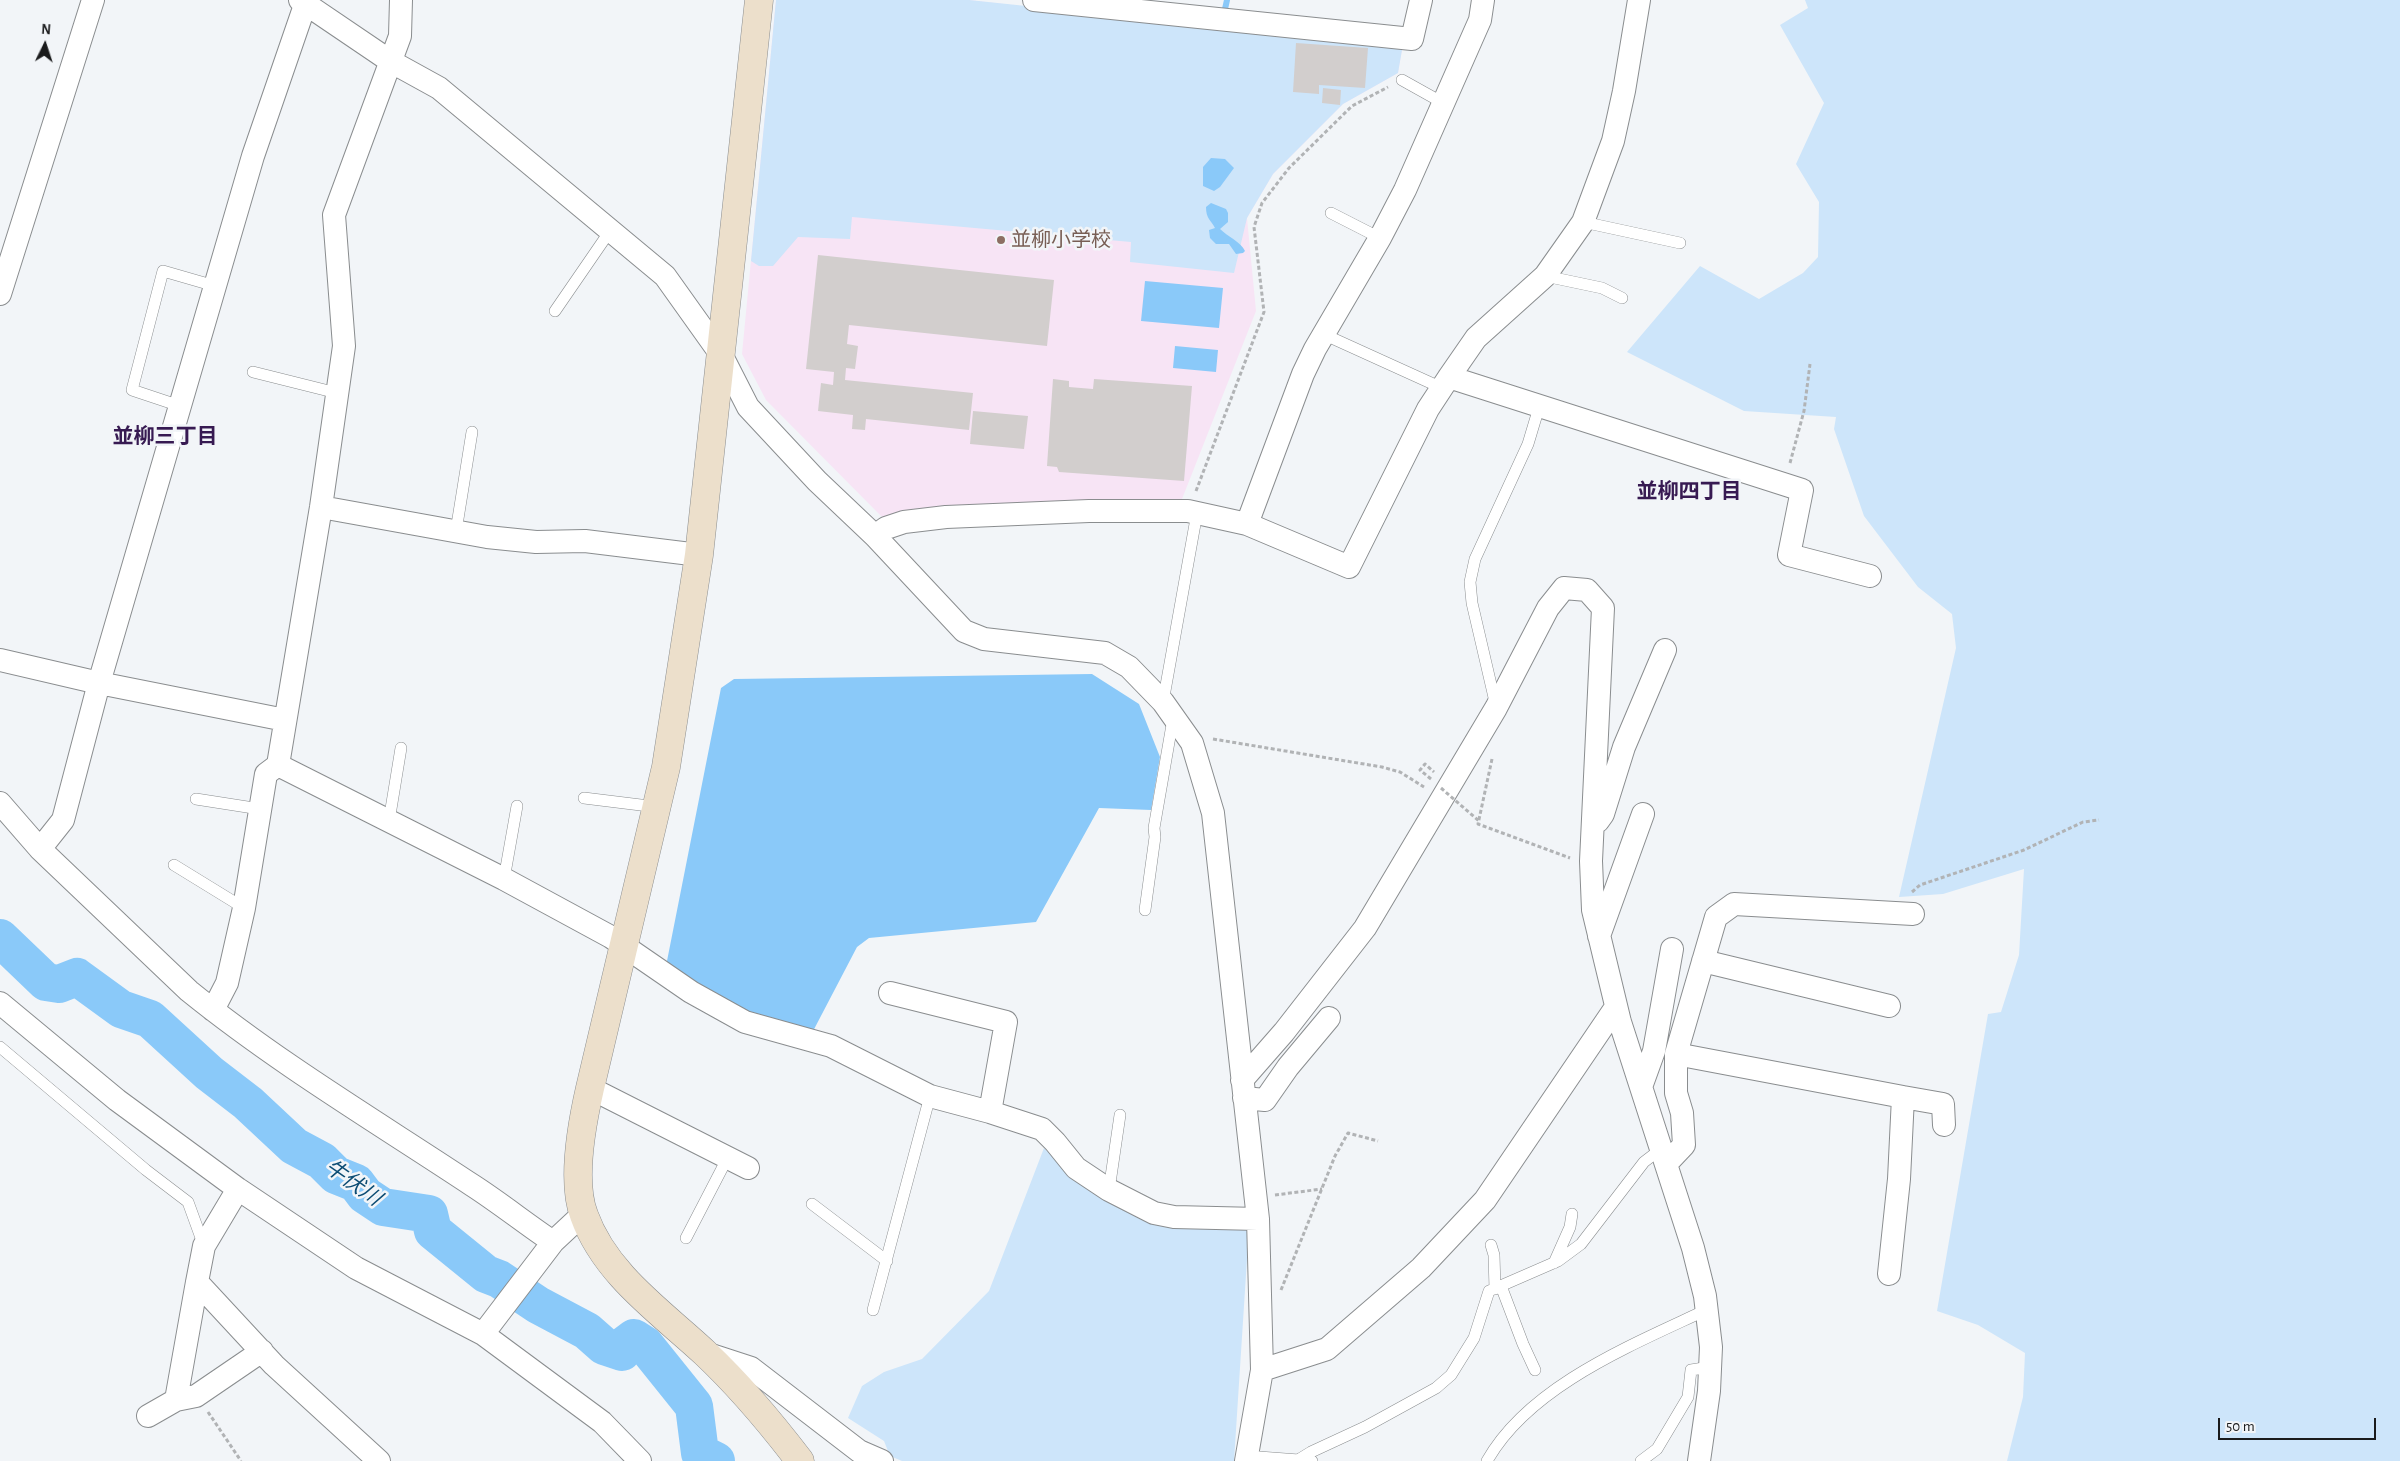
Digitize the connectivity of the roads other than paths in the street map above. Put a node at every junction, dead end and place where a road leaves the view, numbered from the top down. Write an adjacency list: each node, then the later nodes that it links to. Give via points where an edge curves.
1 (94, 0): 19 (street)
2 (401, 0): 9 (street, via 400,36)
3 (759, 0): 23 (street)
4 (1034, 0): 5 (street, via 1412,39)
5 (1421, 0)
6 (1483, 0): 11 (street, via 1480,20)
7 (1639, 0): 13 (street, via 1613,141)
8 (303, 2): 9 (street); 18 (street)
9 (390, 61): 14 (street, via 439,88); 26 (street, via 334,215 344,346)
10 (1402, 80): 11 (lane)
11 (1444, 104): 15 (street)
12 (1331, 213): 15 (lane)
13 (1583, 222): 16 (lane); 17 (street)
14 (610, 232): 21 (lane); 23 (street, via 665,276)
15 (1380, 238): 22 (street)
16 (1680, 243)
17 (1545, 276): 20 (lane, via 1602,288); 25 (street, via 1476,338)
18 (215, 286): 28 (street); 28 (lane, via 163,271 132,390)
19 (0, 294)
20 (1622, 298)
21 (555, 311)
22 (1324, 334): 25 (lane); 32 (street, via 1303,374)
23 (722, 356): 34 (street, via 748,407); 35 (street)
24 (253, 372): 26 (lane)
25 (1445, 382): 27 (street); 32 (street, via 1349,567)
26 (337, 393): 30 (street)
27 (1540, 404): 36 (street, via 1802,490 1790,555); 40 (lane, via 1528,444 1475,559 1470,582)
28 (180, 406): 39 (street)
29 (472, 432): 33 (lane)
30 (321, 507): 33 (street); 42 (street)
31 (1193, 512): 32 (street); 34 (street, via 1088,511 946,517 904,522); 41 (lane)
32 (1247, 524)
33 (456, 531): 35 (street, via 536,542 585,541)
34 (875, 536): 41 (street, via 964,632 984,639 1105,653 1129,667)
35 (699, 555): 49 (street, via 666,767)
36 (1870, 576)
37 (1665, 650): 53 (street, via 1624,747 1603,814)
38 (0, 660): 39 (street)
39 (99, 683): 42 (street); 54 (street, via 63,820)
40 (1496, 708): 53 (street, via 1548,608 1564,588 1587,590 1603,608); 74 (street, via 1365,928)
41 (1168, 710): 58 (lane); 74 (street, via 1192,743 1213,813)
42 (285, 720): 44 (street)
43 (401, 748): 52 (lane)
44 (278, 765): 50 (street, via 266,774); 52 (street)
45 (584, 798): 49 (lane)
46 (196, 799): 50 (lane)
47 (0, 803): 54 (street)
48 (517, 806): 56 (lane)
49 (656, 808): 61 (street)
50 (260, 809): 57 (street)
51 (1643, 814): 60 (street)
52 (388, 821): 56 (street)
53 (1592, 829): 60 (street, via 1593,910)
54 (40, 848): 68 (street, via 189,991)
55 (174, 865): 57 (lane)
56 (504, 879): 61 (street)
57 (244, 908): 68 (street, via 227,983)
58 (1146, 910)
59 (1907, 913): 63 (street, via 1734,904 1716,916)
60 (1599, 936): 67 (street)
61 (624, 944): 73 (street); 75 (street, via 691,992 745,1022 831,1046)
62 (1672, 949): 72 (street, via 1654,1051)
63 (1703, 961): 66 (street); 71 (street)
64 (890, 993): 77 (street, via 1006,1022)
65 (0, 1003): 83 (street, via 117,1100)
66 (1889, 1006)
67 (1616, 1007): 72 (street); 104 (street, via 1485,1200 1420,1268 1327,1349)
68 (213, 1010): 92 (street, via 327,1091 474,1186)
69 (1329, 1018): 74 (street, via 1265,1100)
70 (0, 1047): 91 (lane, via 188,1202)
71 (1676, 1054): 76 (street); 80 (street, via 1676,1093 1682,1113 1684,1145)
72 (1641, 1087): 80 (street)
73 (590, 1088): 81 (street); 86 (street, via 577,1172)
74 (1243, 1089): 88 (street)
75 (930, 1096): 77 (street); 93 (lane)
76 (1903, 1097): 79 (street, via 1943,1104); 95 (street)
77 (990, 1112): 84 (street, via 1042,1129 1076,1168)
78 (1120, 1115): 84 (lane)
79 (1944, 1125)
80 (1663, 1156): 94 (lane, via 1644,1162 1581,1244); 99 (street, via 1693,1248)
81 (728, 1157): 82 (street); 89 (lane)
82 (748, 1168)
83 (238, 1189): 91 (street); 100 (street, via 356,1268)
84 (1109, 1190): 88 (street, via 1154,1213 1174,1218)
85 (812, 1204): 93 (lane)
86 (583, 1214): 92 (street); 102 (street, via 606,1258 674,1327)
87 (1572, 1214): 94 (lane, via 1570,1227)
88 (1258, 1219): 104 (street)
89 (686, 1238)
90 (1492, 1245): 97 (lane)
91 (204, 1246): 96 (street)
92 (549, 1247): 100 (street)
93 (887, 1261): 98 (lane)
94 (1554, 1263): 97 (lane)
95 (1889, 1274)
96 (196, 1282): 101 (street); 106 (street)
97 (1498, 1287): 105 (lane); 110 (lane, via 1489,1292 1474,1338 1451,1375 1436,1388)
98 (873, 1310)
99 (1706, 1310): 103 (street); 116 (lane, via 1606,1359 1549,1393 1497,1444)
100 (485, 1330): 112 (street, via 602,1422)
101 (262, 1350): 106 (street); 111 (street, via 274,1365)
102 (705, 1353): 108 (street, via 751,1368); 113 (street, via 768,1419)
103 (1710, 1367): 117 (lane, via 1691,1370 1688,1397 1657,1449); 118 (street)
104 (1262, 1370): 109 (street)
105 (1535, 1370)
106 (186, 1398): 107 (street)
107 (148, 1416)
108 (851, 1456): 114 (street)
109 (1246, 1458): 110 (lane)
110 (1298, 1460): 115 (lane)
111 (379, 1461)
112 (640, 1461)
113 (800, 1461)
114 (882, 1461)
115 (1312, 1461)
116 (1488, 1461)
117 (1641, 1461)
118 (1699, 1461)

